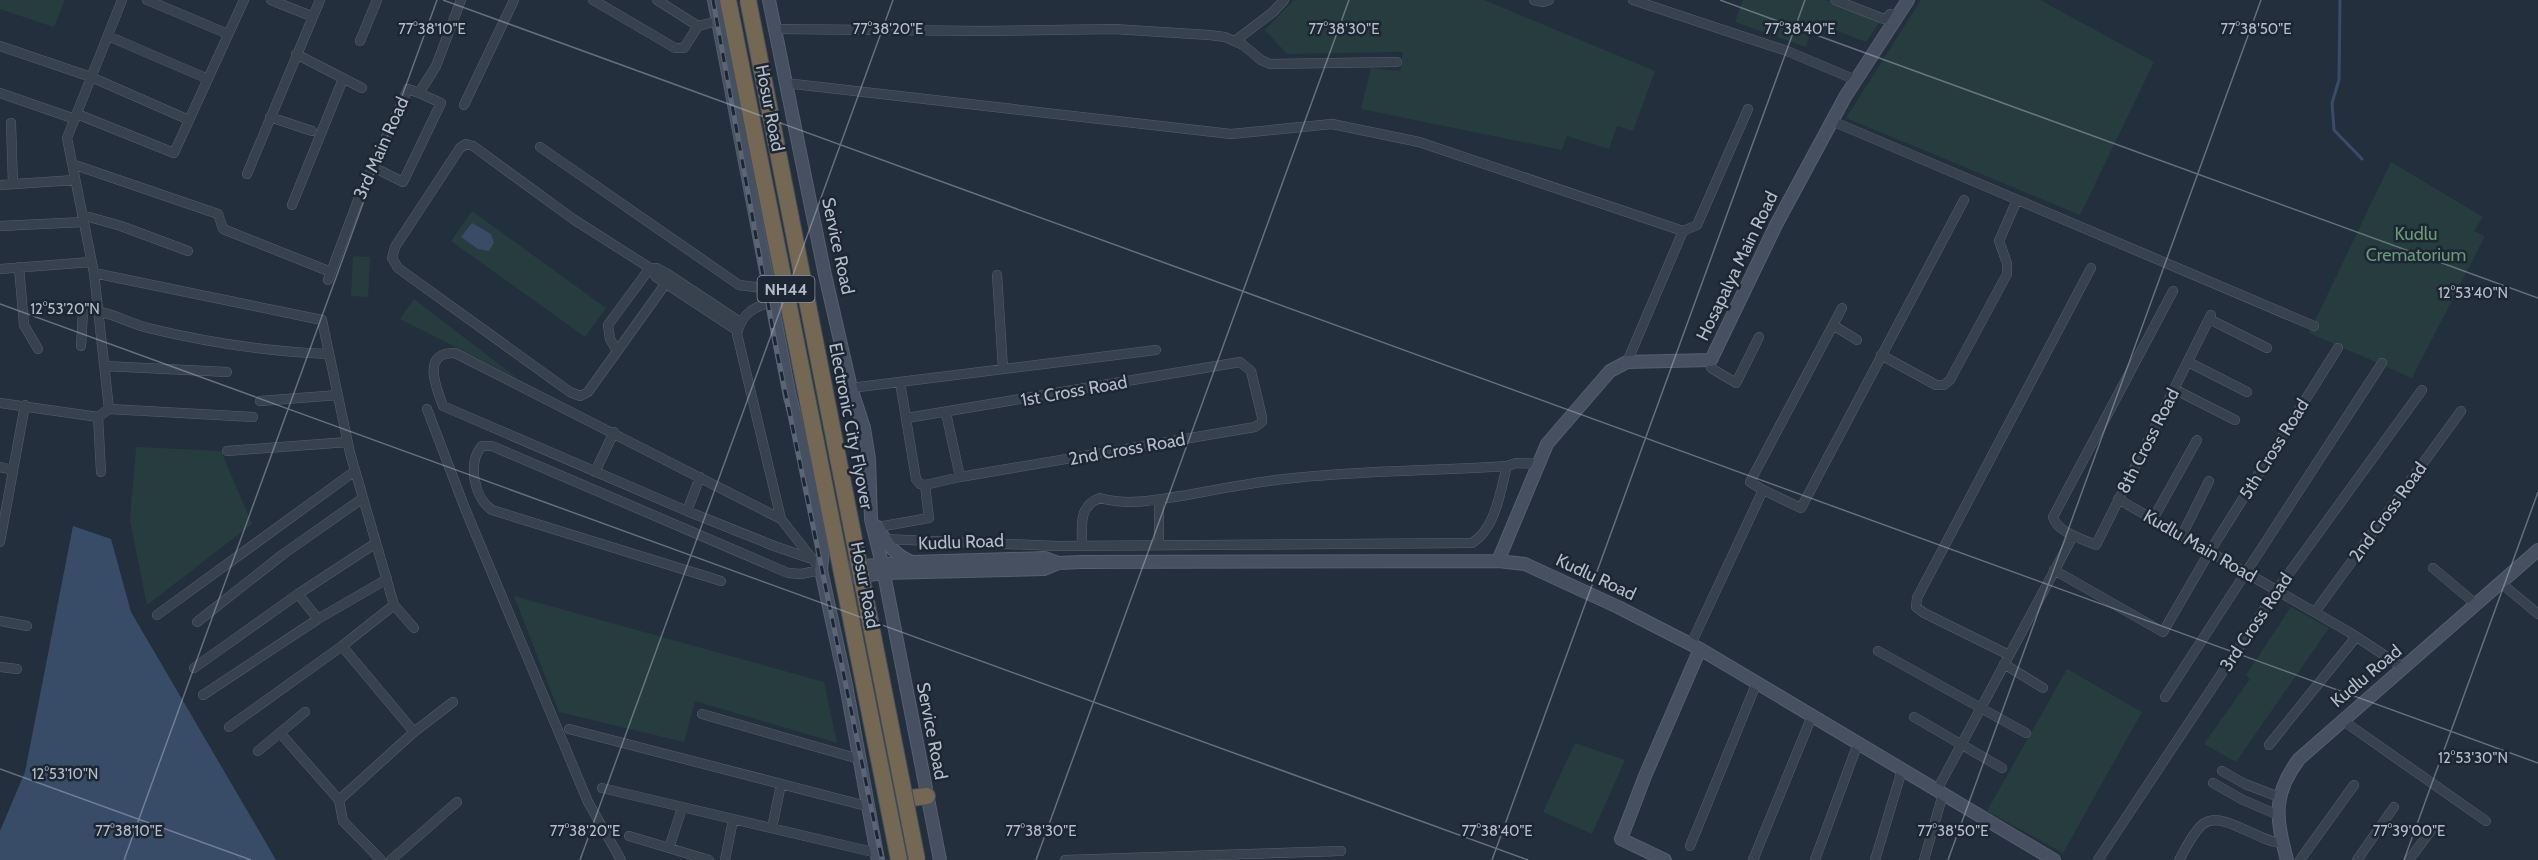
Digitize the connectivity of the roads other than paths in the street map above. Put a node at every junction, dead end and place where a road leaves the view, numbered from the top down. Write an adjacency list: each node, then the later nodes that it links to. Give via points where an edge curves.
1 (122, 0): 29 (street)
2 (147, 0): 28 (street)
3 (244, 0): 28 (street)
4 (271, 0): 23 (street)
5 (320, 0): 23 (street)
6 (377, 0): 30 (street)
7 (461, 0): 42 (street, 3rd Main Road, via 436,66)
8 (514, 0): 43 (street)
9 (593, 0): 26 (street, via 675,48 689,44)
10 (657, 0): 26 (street)
11 (714, 0): 25 (street, Hosur Road)
12 (728, 0): 66 (highway, Hosur Road / NH44)
13 (736, 0): 238 (highway, Electronic City Flyover)
14 (748, 0): 239 (highway, Electronic City Flyover, bridge)
15 (754, 0): 156 (highway, Hosur Road / NH44)
16 (769, 0): 27 (street, Service Road)
17 (1284, 0): 31 (street)
18 (1534, 0): 19 (street)
19 (1550, 0)
20 (1633, 0): 38 (street, via 1787,51)
21 (1835, 0): 24 (street, via 1884,19 1890,14)
22 (1908, 0): 24 (street, Hosapalya Main Road)
23 (311, 16): 33 (street)
24 (1897, 16): 38 (street, Hosapalya Main Road)
25 (718, 21): 26 (street); 66 (street, Hosur Road)
26 (698, 26)
27 (775, 29): 31 (street, via 1114,29 1209,35); 39 (street, Service Road)
28 (228, 34): 36 (street)
29 (108, 36): 35 (street); 36 (street)
30 (360, 41)
31 (1235, 41): 34 (street, via 1270,64)
32 (0, 46): 35 (street)
33 (296, 54): 37 (street); 46 (street)
34 (1397, 62)
35 (91, 77): 45 (street); 47 (street)
36 (208, 79): 47 (street)
37 (343, 79): 40 (street); 60 (street)
38 (1856, 80): 48 (street, Hosapalya Main Road)
39 (785, 83): 63 (street, via 1231,134 1332,124 1419,142); 100 (street, Service Road)
40 (362, 88)
41 (0, 93): 45 (street)
42 (419, 93): 53 (street, 3rd Main Road, via 408,89); 53 (street, via 441,103 403,182)
43 (464, 105)
44 (1748, 110): 63 (street, via 1697,225)
45 (76, 117): 47 (street, via 174,153); 52 (street, via 67,138)
46 (270, 117): 50 (street); 54 (street)
47 (189, 120)
48 (1832, 121): 59 (street); 91 (street, Hosapalya Main Road)
49 (11, 123): 56 (street)
50 (312, 131)
51 (540, 147): 75 (street, via 739,285)
52 (72, 164): 53 (street, 3rd Main Road, via 218,214 223,229 330,276); 55 (street)
53 (373, 167)
54 (247, 174)
55 (75, 180): 56 (street); 61 (street)
56 (13, 184): 57 (street)
57 (0, 185)
58 (1964, 200): 90 (street)
59 (2017, 200): 80 (street); 90 (street, via 1999,241 2007,274 1950,380 1936,385)
60 (292, 205)
61 (83, 219): 62 (street); 64 (street); 65 (street)
62 (0, 226)
63 (1683, 231): 93 (street)
64 (188, 251)
65 (91, 262): 67 (street); 71 (street)
66 (773, 262): 75 (street, Hosur Road); 160 (highway, Hosur Road / NH44)
67 (19, 267): 68 (street); 86 (street, via 24,326)
68 (0, 268)
69 (651, 268): 73 (street, via 652,275); 79 (street, via 666,273); 88 (street, via 608,326); 88 (street, via 466,144 395,247 392,258 398,268 570,392 580,396 588,392)
70 (2091, 268): 180 (street, via 1917,598 1917,607 1924,613)
71 (94, 273): 77 (street); 89 (street, via 322,320)
72 (997, 275): 97 (street)
73 (666, 283): 79 (street); 88 (street)
74 (2173, 291): 141 (street, via 2053,517)
75 (772, 295): 79 (street, via 754,307); 157 (street, Hosur Road, via 790,397 824,539)
76 (1842, 308): 78 (street)
77 (98, 310): 83 (street, via 82,311); 89 (street, via 147,328 296,353); 96 (street)
78 (1833, 325): 82 (street); 131 (street, via 1750,482)
79 (739, 326): 137 (street)
80 (2314, 326)
81 (1759, 337): 91 (street, via 1736,383 1711,369)
82 (1857, 340)
83 (81, 346)
84 (2267, 348): 94 (street, 8th Cross Road, via 2210,317)
85 (2338, 348): 150 (street, 5th Cross Road)
86 (38, 349)
87 (1156, 350): 97 (street)
88 (617, 351)
89 (329, 354): 104 (street)
90 (1881, 355): 131 (street, via 1801,508)
91 (1711, 360): 93 (street, Hosapalya Main Road)
92 (1240, 362): 111 (street, 1st Cross Road); 128 (street, 2nd Cross Road, via 1251,371 1262,417 1255,427)
93 (1627, 362): 120 (street, via 1608,373 1547,444)
94 (2188, 362): 101 (street, 8th Cross Road); 103 (street)
95 (2382, 363): 159 (street)
96 (104, 366): 98 (street); 109 (street)
97 (1003, 369): 99 (street)
98 (227, 372)
99 (900, 382): 100 (street); 114 (street)
100 (851, 388): 134 (street, Service Road, via 870,459)
101 (2174, 389): 115 (street); 133 (street, 8th Cross Road)
102 (2422, 390): 164 (street, 3rd Cross Road)
103 (2247, 393)
104 (338, 395): 105 (street); 118 (street)
105 (260, 400)
106 (0, 403): 107 (street)
107 (25, 405): 112 (street); 123 (street)
108 (427, 408): 234 (street, via 588,802)
109 (109, 409): 112 (street); 113 (street)
110 (2461, 411): 168 (street, 2nd Cross Road)
111 (946, 413): 114 (street, 1st Cross Road); 128 (street)
112 (98, 417): 125 (street)
113 (253, 417)
114 (907, 418): 130 (street, via 916,479)
115 (2235, 420)
116 (614, 432): 126 (street); 126 (street, via 456,353 442,356 435,363 433,379 442,405); 127 (street)
117 (2197, 440): 138 (street)
118 (348, 442): 119 (street); 124 (street)
119 (226, 451)
120 (1539, 464): 121 (street); 152 (street)
121 (1507, 466): 135 (street, via 1284,479); 146 (street, via 1487,530 1472,543)
122 (0, 467): 123 (street)
123 (13, 470): 139 (street)
124 (355, 471): 132 (street); 170 (street)
125 (101, 472)
126 (595, 472): 136 (street)
127 (700, 477): 136 (street); 137 (street)
128 (960, 477): 130 (street, 2nd Cross Road)
129 (2210, 481): 142 (street)
130 (925, 485): 140 (street, via 929,518)
131 (1763, 490): 178 (street)
132 (363, 498): 145 (street); 173 (street)
133 (2118, 499): 138 (street, Kudlu Main Road); 141 (street, 8th Cross Road, via 2096,545)
134 (871, 500): 140 (street); 156 (street)
135 (1159, 501): 146 (street); 148 (street, via 1119,503 1100,498 1091,502 1083,515)
136 (687, 511): 151 (street)
137 (781, 519): 151 (street)
138 (2153, 519): 142 (street, Kudlu Main Road)
139 (2, 524): 144 (street)
140 (878, 527): 143 (street)
141 (2073, 536): 158 (street)
142 (2182, 536): 150 (street, Kudlu Main Road)
143 (883, 539): 147 (street); 153 (street, via 895,553)
144 (0, 542)
145 (376, 543): 161 (street); 165 (street)
146 (1159, 543): 148 (street)
147 (1066, 546): 148 (street); 154 (street)
148 (1082, 546)
149 (2538, 550): 163 (street, Kudlu Road)
150 (2210, 551): 158 (street, 5th Cross Road, via 2163,632); 159 (street, Kudlu Main Road)
151 (809, 558): 157 (street)
152 (1498, 561): 154 (street, Kudlu Road); 178 (street, Kudlu Road, via 1525,564)
153 (913, 562): 154 (street, Kudlu Road, via 1045,558); 156 (street, Kudlu Road)
154 (1062, 563): 156 (street, Kudlu Road, via 1044,569)
155 (2433, 568): 167 (street)
156 (874, 569): 160 (street); 214 (highway, Hosur Road / NH44)
157 (820, 570): 162 (street, via 788,573 492,446 482,446 477,452 474,477 478,493 492,510); 205 (street)
158 (2054, 570): 180 (street)
159 (2246, 572): 164 (street, Kudlu Main Road); 188 (street)
160 (843, 574): 237 (highway, Hosur Road / NH44)
161 (387, 579): 166 (street); 171 (street)
162 (721, 581)
163 (2501, 584): 167 (street, Kudlu Road); 169 (street)
164 (2277, 590): 168 (street, Kudlu Main Road); 249 (street, 3rd Cross Road)
165 (298, 594): 171 (street); 182 (street)
166 (394, 605): 175 (street); 177 (street)
167 (2476, 605): 184 (street, Kudlu Road)
168 (2315, 612): 176 (street, Kudlu Main Road)
169 (2538, 614)
170 (157, 615)
171 (318, 619): 187 (street)
172 (0, 621): 174 (street)
173 (196, 622)
174 (27, 626)
175 (414, 628)
176 (2356, 637): 184 (street, Kudlu Main Road); 203 (street)
177 (342, 646): 196 (street); 198 (street)
178 (1696, 646): 185 (street, Kudlu Road); 243 (street, via 1621,839)
179 (1878, 651): 190 (street)
180 (2006, 660): 186 (street); 190 (street)
181 (0, 667): 183 (street)
182 (195, 668)
183 (17, 669)
184 (2404, 669): 195 (street, Kudlu Road)
185 (1756, 682): 193 (street, Kudlu Road); 228 (street)
186 (2043, 688)
187 (202, 695)
188 (2164, 697)
189 (453, 702): 198 (street)
190 (1981, 708): 200 (street); 202 (street)
191 (305, 712): 199 (street)
192 (702, 714): 205 (street)
193 (1812, 716): 201 (street, Kudlu Road); 244 (street)
194 (1914, 717): 202 (street)
195 (2342, 720): 215 (street, Kudlu Road, via 2299,759); 223 (street)
196 (229, 727)
197 (569, 729): 210 (street)
198 (414, 732): 216 (street)
199 (281, 734): 204 (street); 216 (street)
200 (2026, 734)
201 (1858, 743): 207 (street, Kudlu Road); 245 (street)
202 (1961, 744): 206 (street); 213 (street)
203 (2269, 744)
204 (258, 751)
205 (859, 759): 218 (street)
206 (2002, 768)
207 (1902, 770): 213 (street, Kudlu Road); 246 (street)
208 (2222, 771): 215 (street)
209 (2213, 783): 221 (street)
210 (781, 784): 218 (street); 224 (street)
211 (2354, 785): 252 (street)
212 (602, 788): 220 (street)
213 (1940, 792): 247 (street); 248 (street, Kudlu Road)
214 (919, 797): 240 (highway, Hosur Road / NH44); 241 (street, Service Road)
215 (2279, 797): 221 (street, Kudlu Road)
216 (339, 800): 232 (street, via 343,821)
217 (457, 802): 233 (street)
218 (870, 807): 231 (street)
219 (2394, 807): 253 (street)
220 (681, 808): 222 (street); 229 (street)
221 (2278, 815): 227 (street, Kudlu Road)
222 (733, 820): 224 (street); 236 (street)
223 (2486, 821)
224 (772, 828): 231 (street)
225 (2432, 829): 254 (street)
226 (628, 836): 229 (street)
227 (2283, 843): 250 (street, via 2272,844 2228,822 2210,821 2202,824); 251 (street, Kudlu Road)
228 (1690, 846)
229 (669, 848): 235 (street)
230 (1341, 851): 242 (street)
231 (878, 856)
232 (381, 860)
233 (391, 860)
234 (621, 860)
235 (709, 860)
236 (725, 860)
237 (899, 860)
238 (906, 860)
239 (917, 860)
240 (923, 860)
241 (940, 860)
242 (1065, 860)
243 (1667, 860)
244 (1753, 860)
245 (1815, 860)
246 (1875, 860)
247 (1924, 860)
248 (2054, 860)
249 (2098, 860)
250 (2179, 860)
251 (2287, 860)
252 (2300, 860)
253 (2356, 860)
254 (2409, 860)

